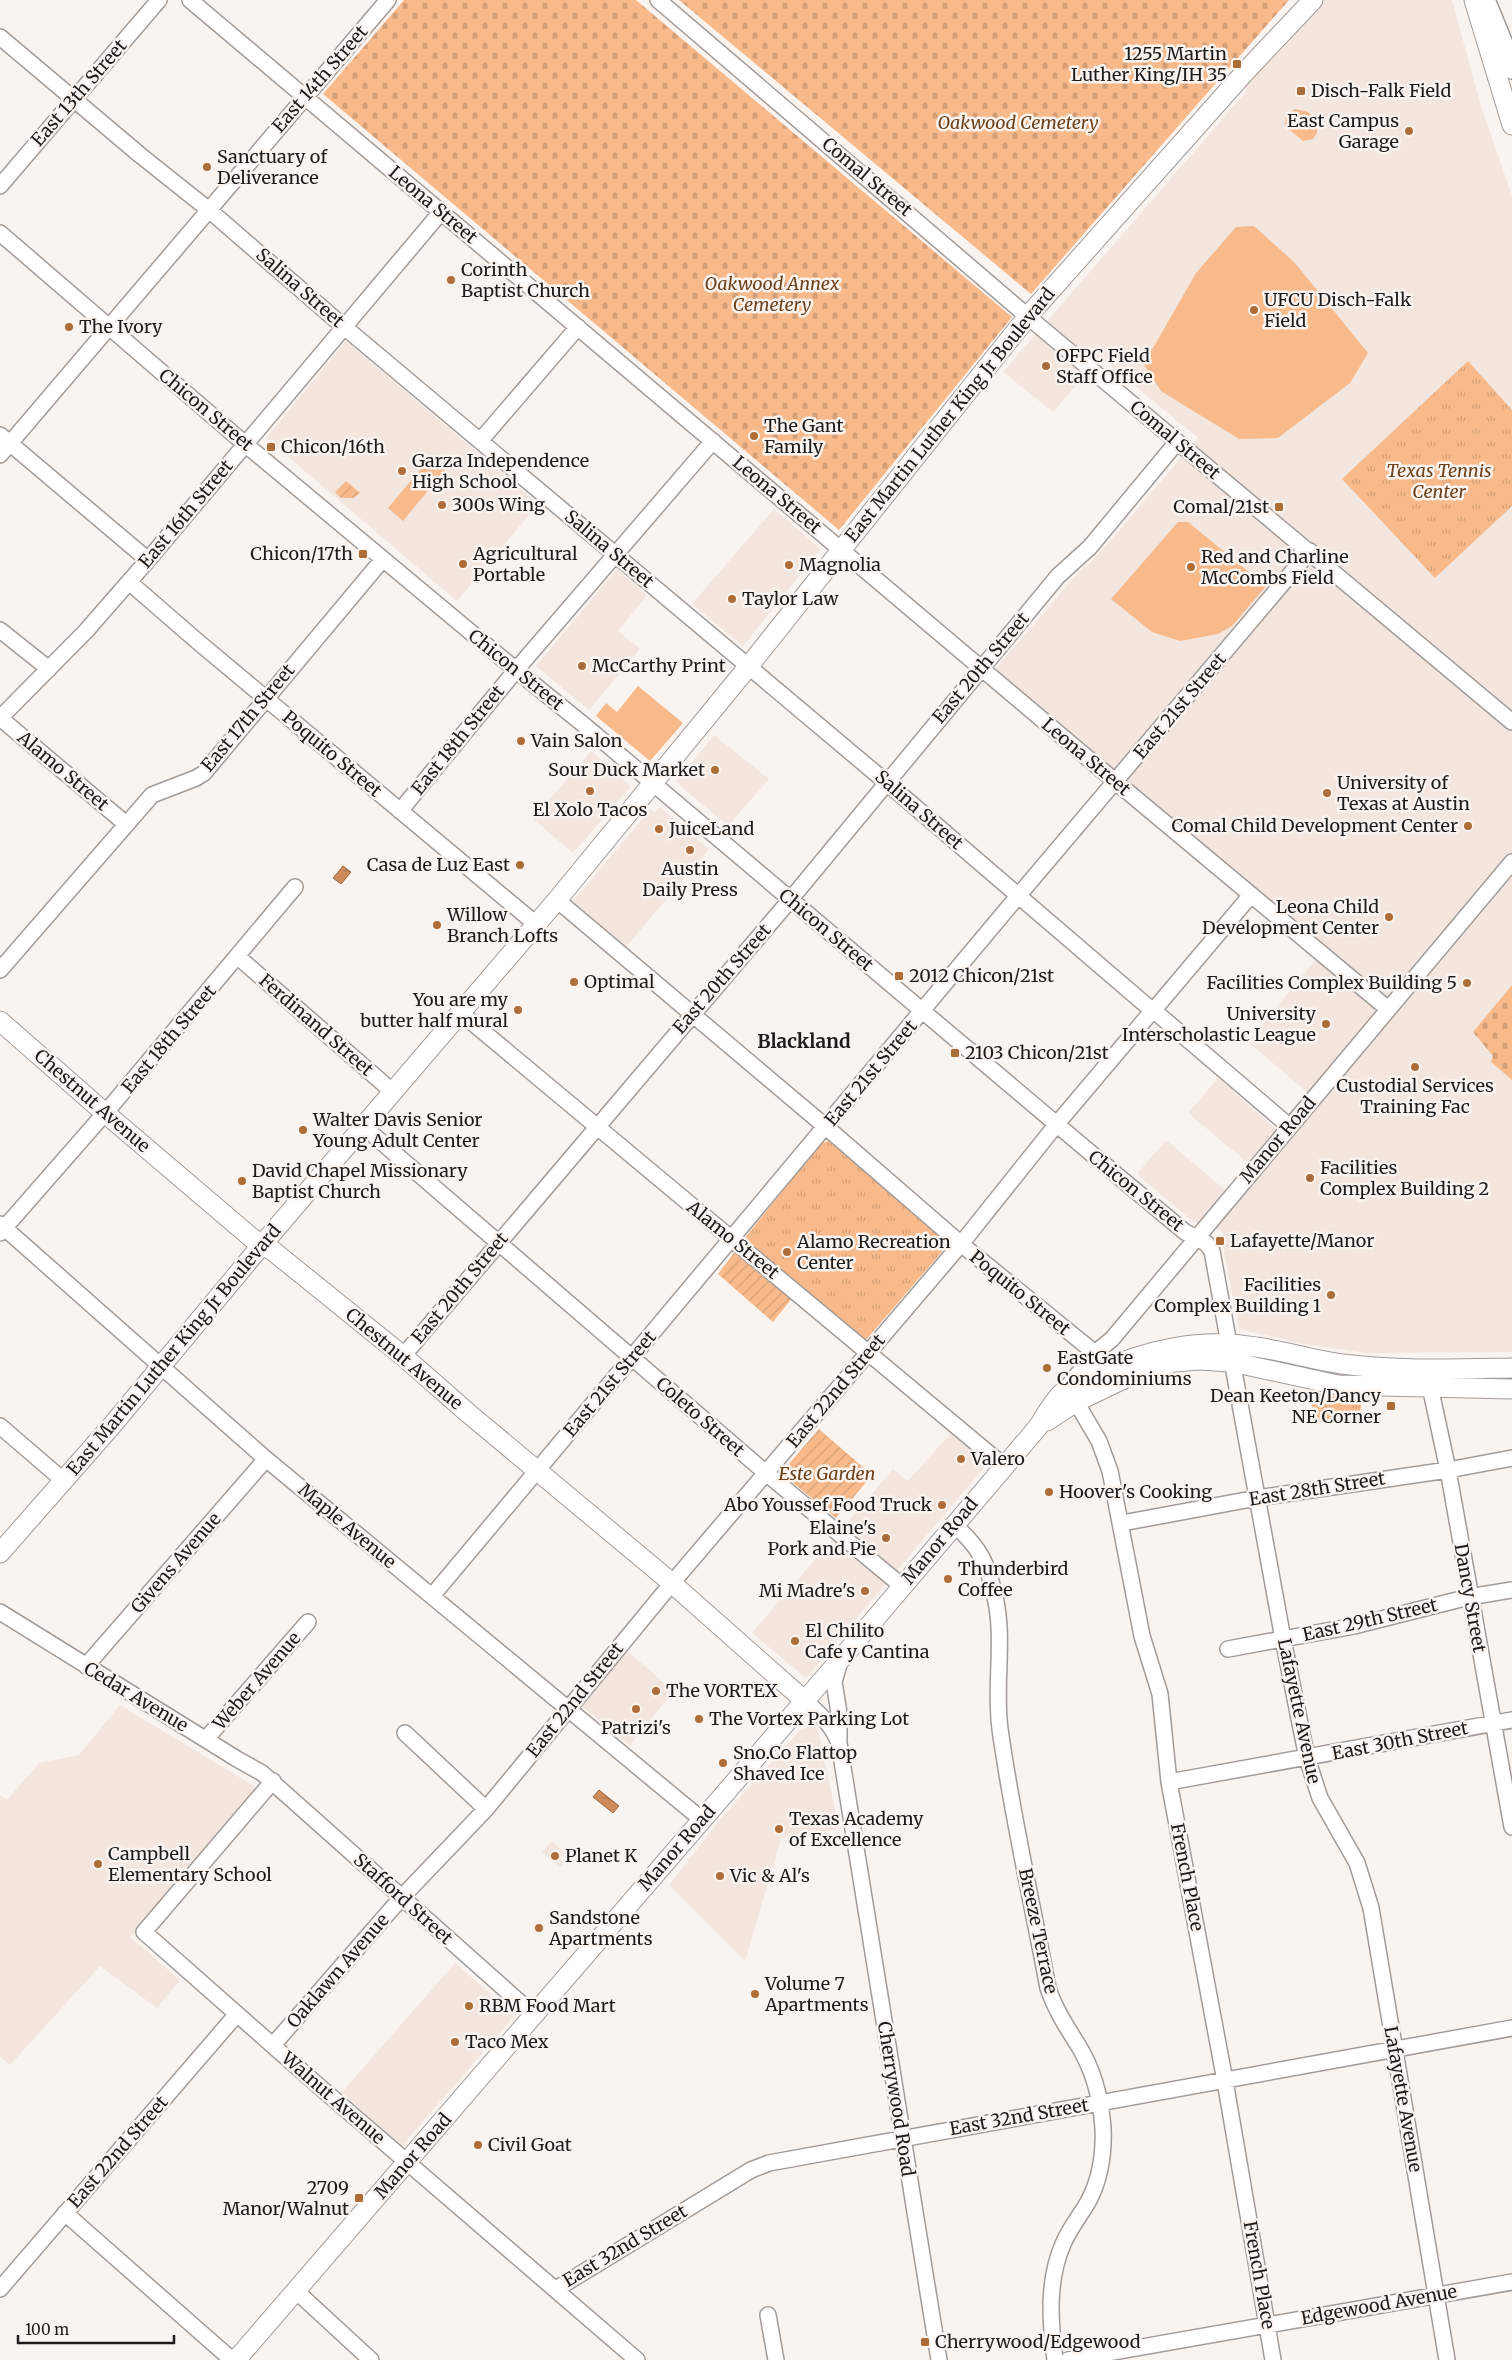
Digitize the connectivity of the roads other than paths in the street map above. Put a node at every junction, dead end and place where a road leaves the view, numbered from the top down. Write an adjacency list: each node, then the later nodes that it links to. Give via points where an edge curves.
1 (159, 0): 11 (street, East 13th Street)
2 (190, 0): 10 (street, Leona Street)
3 (388, 0): 10 (street, East 14th Street)
4 (658, 0): 17 (street, Comal Street)
5 (1313, 0): 17 (main road, East Martin Luther King Jr Boulevard)
6 (1474, 0): 12 (main road)
7 (1484, 0): 9 (highway)
8 (0, 37): 11 (street, Salina Street)
9 (1512, 68)
10 (303, 97): 14 (street, East 14th Street); 15 (street, Leona Street)
11 (74, 99): 13 (street, East 13th Street); 14 (street, Salina Street)
12 (1512, 125)
13 (0, 186)
14 (209, 210): 18 (street, Salina Street); 20 (street, East 14th Street)
15 (441, 212): 18 (street, East 16th Street); 19 (street, Leona Street)
16 (0, 233): 20 (street, Chicon Street)
17 (1028, 316): 24 (street, Comal Street); 27 (main road, East Martin Luther King Jr Boulevard)
18 (344, 327): 22 (street, Salina Street); 25 (street, East 16th Street)
19 (578, 327): 22 (street); 23 (street, Leona Street)
20 (109, 328): 21 (street, East 14th Street); 25 (street, Chicon Street)
21 (5, 439): 26 (street, East 14th Street); 31 (street)
22 (480, 441): 29 (street, Salina Street)
23 (713, 441): 27 (street, Leona Street); 29 (street, East 18th Street)
24 (1177, 442): 28 (street, Comal Street); 35 (street, East 20th Street, via 1090,547 1058,576)
25 (246, 444): 30 (street, Chicon Street); 31 (street, East 16th Street)
26 (0, 455)
27 (841, 549): 34 (main road, East Martin Luther King Jr Boulevard); 35 (street, Leona Street)
28 (1310, 551): 40 (street, Comal Street); 42 (street, East 21st Street)
29 (615, 554): 34 (street, Salina Street); 37 (street, East 18th Street)
30 (383, 559): 37 (street, Chicon Street); 38 (street, East 17th Street)
31 (148, 560): 32 (street, East 16th Street)
32 (129, 582): 36 (street, East 16th Street); 38 (street, Poquito Street)
33 (0, 630): 36 (street)
34 (748, 668): 41 (street, Salina Street); 43 (main road, East Martin Luther King Jr Boulevard)
35 (982, 668): 41 (street, East 20th Street); 42 (street, Leona Street)
36 (48, 669): 39 (street, East 16th Street)
37 (516, 670): 43 (street, Chicon Street); 44 (street, East 18th Street)
38 (265, 698): 44 (street, Poquito Street); 45 (street, East 17th Street, via 204,773 152,794)
39 (0, 718): 45 (street, Alamo Street)
40 (1512, 722)
41 (886, 782): 49 (street, Salina Street); 51 (street, East 20th Street)
42 (1116, 782): 48 (street, Leona Street); 49 (street, East 21st Street)
43 (652, 784): 50 (main road, East Martin Luther King Jr Boulevard); 51 (street, Chicon Street)
44 (400, 811): 52 (street, Poquito Street)
45 (126, 824): 54 (street, East 17th Street)
46 (1512, 862): 55 (street, Manor Road)
47 (295, 887): 53 (street, East 18th Street)
48 (1251, 895): 55 (street, Leona Street); 57 (street, East 22nd Street)
49 (1018, 896): 56 (street, East 21st Street); 57 (street, Salina Street)
50 (557, 900): 52 (main road, East Martin Luther King Jr Boulevard); 59 (street, Poquito Street)
51 (790, 900): 56 (street, Chicon Street); 59 (street, East 20th Street)
52 (536, 925): 58 (main road, East Martin Luther King Jr Boulevard)
53 (238, 957): 61 (street, Ferdinand Street); 62 (street, East 18th Street)
54 (0, 970)
55 (1388, 1009): 65 (street, Manor Road)
56 (922, 1011): 63 (street, Chicon Street); 67 (street, East 21st Street)
57 (1153, 1011): 63 (street, East 22nd Street); 65 (street, Salina Street)
58 (462, 1014): 61 (main road, East Martin Luther King Jr Boulevard); 64 (street, Alamo Street)
59 (692, 1014): 64 (street, East 20th Street); 67 (street, Poquito Street)
60 (0, 1020): 62 (main road, Chestnut Avenue)
61 (393, 1092): 66 (main road, East Martin Luther King Jr Boulevard)
62 (105, 1113): 68 (street, East 18th Street); 72 (main road, Chestnut Avenue)
63 (1056, 1125): 69 (street, Chicon Street); 73 (street, East 22nd Street)
64 (596, 1126): 70 (street, Alamo Street); 71 (street, East 20th Street)
65 (1289, 1126): 69 (street, Manor Road)
66 (364, 1127): 71 (street, Coleto Street); 72 (main road, East Martin Luther King Jr Boulevard)
67 (826, 1127): 70 (street, East 21st Street); 73 (street, Poquito Street)
68 (2, 1228): 79 (street, Maple Avenue)
69 (1196, 1238): 75 (street, Manor Road, via 1112,1339); 76 (street, Lafayette Avenue, via 1212,1251)
70 (731, 1240): 74 (street, Alamo Street, via 748,1250); 78 (street, East 21st Street)
71 (498, 1242): 77 (street, East 20th Street); 78 (street, Coleto Street)
72 (262, 1244): 77 (main road, Chestnut Avenue); 79 (main road, East Martin Luther King Jr Boulevard)
73 (960, 1244): 74 (street, East 22nd Street); 75 (street, Poquito Street)
74 (869, 1352): 88 (street, Alamo Street); 91 (street, East 22nd Street)
75 (1095, 1353): 84 (street, Manor Road)
76 (1230, 1353): 81 (main road, via 1256,1346 1340,1363); 82 (main road, via 1338,1385); 84 (main road, Manor Road, via 1154,1367); 93 (street, Lafayette Avenue)
77 (403, 1356): 90 (main road, Chestnut Avenue)
78 (632, 1358): 90 (street, East 21st Street); 91 (street, Coleto Street)
79 (162, 1366): 87 (street, Maple Avenue); 92 (main road, East Martin Luther King Jr Boulevard)
80 (1512, 1368): 81 (main road)
81 (1426, 1369): 82 (street, Dancy Street)
82 (1430, 1388): 83 (main road); 89 (street, Dancy Street)
83 (1510, 1390)
84 (1069, 1398): 88 (main road, Manor Road); 94 (street, French Place, via 1102,1448)
85 (0, 1426): 92 (street)
86 (1512, 1458): 89 (street, East 28th Street)
87 (266, 1459): 100 (street, Maple Avenue); 107 (street, Givens Avenue)
88 (1004, 1466): 95 (main road, Manor Road)
89 (1448, 1470): 93 (street, East 28th Street); 101 (street, Dancy Street)
90 (537, 1471): 97 (main road, Chestnut Avenue); 100 (street, East 21st Street)
91 (766, 1474): 97 (street, East 22nd Street); 98 (street, Coleto Street)
92 (64, 1481): 96 (main road, East Martin Luther King Jr Boulevard)
93 (1257, 1498): 94 (street, East 28th Street); 104 (street, Lafayette Avenue)
94 (1122, 1523): 117 (street, French Place, via 1142,1636 1160,1694)
95 (955, 1526): 98 (main road, Manor Road); 128 (street, Breeze Terrace, via 974,1542 995,1596 1000,1635 997,1682 1000,1728 1048,1988 1054,2006 1087,2061)
96 (0, 1553)
97 (672, 1583): 108 (main road, Chestnut Avenue); 109 (street, East 22nd Street)
98 (902, 1586): 106 (main road, Manor Road)
99 (1512, 1590): 101 (street, East 29th Street)
100 (432, 1596): 109 (street, Maple Avenue)
101 (1470, 1597): 104 (street, East 29th Street, via 1354,1626); 111 (street, Dancy Street)
102 (0, 1612): 107 (street, Cedar Avenue)
103 (308, 1622): 113 (street, Weber Avenue)
104 (1283, 1639): 105 (street, East 29th Street); 115 (street, Lafayette Avenue)
105 (1228, 1649)
106 (840, 1660): 108 (main road, Manor Road); 114 (street, via 834,1682 839,1713)
107 (86, 1666): 113 (street, Cedar Avenue)
108 (805, 1701): 114 (street, Cherrywood Road, via 826,1720); 119 (main road, Manor Road)
109 (568, 1709): 118 (street, East 22nd Street); 119 (street, Maple Avenue)
110 (1512, 1720): 111 (street, East 30th Street)
111 (1493, 1723): 115 (street, East 30th Street); 120 (street, Dancy Street)
112 (405, 1733): 118 (street)
113 (206, 1739): 116 (street, Cedar Avenue)
114 (838, 1744): 129 (street, Cherrywood Road)
115 (1307, 1758): 117 (street, East 30th Street); 126 (street, Lafayette Avenue, via 1320,1798 1357,1863 1365,1885)
116 (273, 1781): 121 (street, Stafford Street); 122 (street, Walnut Avenue, via 144,1932)
117 (1169, 1782): 127 (street, French Place)
118 (486, 1808): 121 (street, East 22nd Street)
119 (701, 1819): 123 (main road, Manor Road)
120 (1512, 1827)
121 (402, 1897): 123 (street, Stafford Street); 125 (street, Oaklawn Avenue)
122 (237, 2014): 125 (street, Walnut Avenue); 131 (street, East 22nd Street)
123 (534, 2015): 130 (main road, Manor Road)
124 (1512, 2028): 126 (street, East 32nd Street)
125 (273, 2045): 130 (street, Walnut Avenue)
126 (1394, 2050): 127 (street, East 32nd Street); 136 (street, Lafayette Avenue)
127 (1225, 2080): 128 (street, East 32nd Street); 138 (street, French Place)
128 (1099, 2103): 129 (street, East 32nd Street); 145 (street, Breeze Terrace, via 1102,2148 1095,2185 1063,2244 1053,2280 1051,2326)
129 (902, 2138): 134 (street, East 32nd Street, via 760,2166); 144 (street, Cherrywood Road)
130 (408, 2162): 134 (street, Walnut Avenue); 135 (main road, Manor Road)
131 (65, 2213): 133 (street, East 22nd Street); 139 (street)
132 (1512, 2282): 136 (street, Edgewood Avenue)
133 (0, 2289)
134 (556, 2289): 142 (street, Walnut Avenue)
135 (296, 2291): 140 (main road, Manor Road); 141 (street)
136 (1437, 2295): 138 (street, Edgewood Avenue); 148 (street, Lafayette Avenue)
137 (768, 2315): 143 (street)
138 (1268, 2324): 146 (street, Edgewood Avenue); 147 (street, French Place)
139 (232, 2360)
140 (236, 2360)
141 (371, 2360)
142 (637, 2360)
143 (776, 2360)
144 (939, 2360)
145 (1055, 2360)
146 (1068, 2360)
147 (1273, 2360)
148 (1447, 2360)

